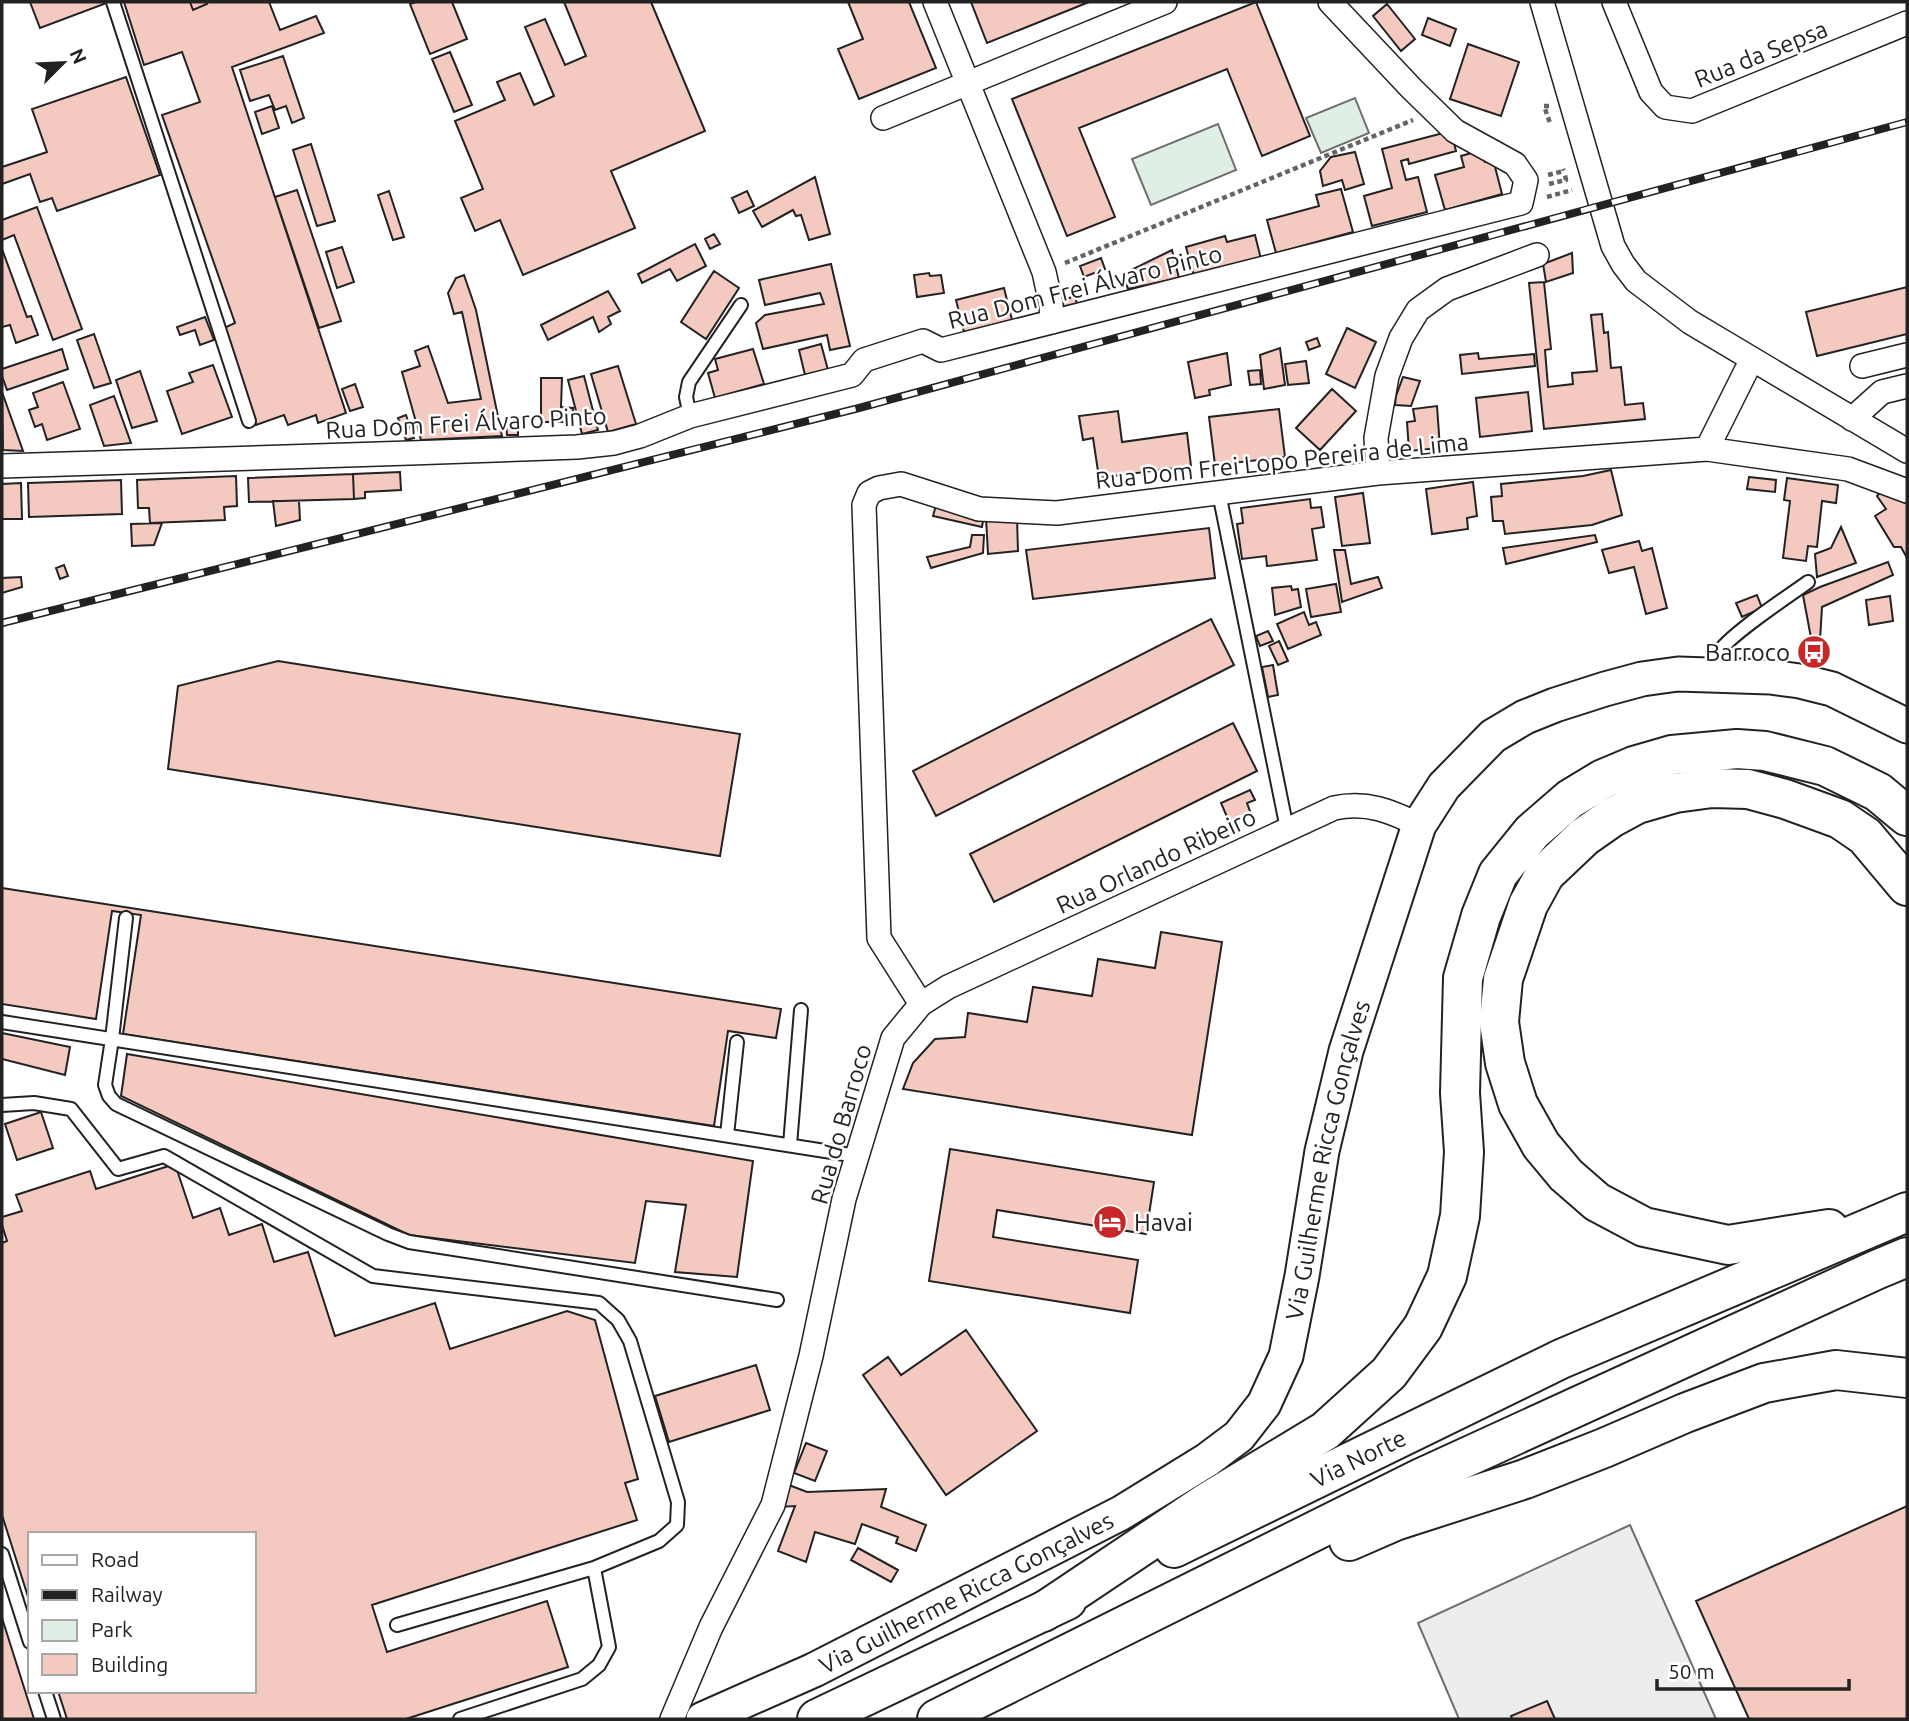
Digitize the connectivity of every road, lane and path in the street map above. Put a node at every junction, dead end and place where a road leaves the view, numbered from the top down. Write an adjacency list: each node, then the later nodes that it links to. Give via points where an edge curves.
1 (113, 2): 25 (lane)
2 (934, 2): 8 (street)
3 (1165, 2): 8 (street)
4 (1330, 2): 9 (street)
5 (1542, 2): 13 (street)
6 (1614, 2): 7 (street, Rua da Sepsa, via 1651,92 1665,107 1692,111)
7 (1907, 23)
8 (968, 83): 10 (street); 16 (street)
9 (1434, 111): 16 (path); 18 (street, Rua Dom Frei Álvaro Pinto, via 1455,131 1515,163 1526,180 1521,203)
10 (883, 118)
11 (1564, 171): 12 (path, via 1566,180)
12 (1546, 185)
13 (1597, 189): 14 (path); 20 (street, via 1613,246 1636,281 1690,322)
14 (1538, 199)
15 (1537, 255): 29 (street, via 1447,289 1418,310 1387,376 1376,438)
16 (1044, 272): 18 (street)
17 (741, 305): 23 (lane, via 690,382 686,397)
18 (1052, 322): 23 (street, Rua Dom Frei Álvaro Pinto, via 941,350 923,341 864,360 852,375)
19 (1907, 355): 21 (street)
20 (1752, 359): 24 (street); 26 (street)
21 (1862, 366)
22 (1907, 386): 24 (street, via 1882,392)
23 (690, 415): 28 (street, Rua Dom Frei Álvaro Pinto, via 640,436 577,447)
24 (1852, 419): 27 (street)
25 (249, 421)
26 (1707, 449): 29 (street, Rua Dom Frei Lopo Pereira de Lima); 30 (street, Rua Dom Frei Lopo Pereira de Lima, via 1848,470)
27 (1907, 452)
28 (2, 466)
29 (1378, 473): 31 (street, Rua Dom Frei Lopo Pereira de Lima)
30 (1907, 491)
31 (1219, 493): 37 (lane); 40 (street, Rua Dom Frei Lopo Pereira de Lima, via 1057,513 979,509 901,484 869,493 864,505 879,938)
32 (1808, 582): 33 (lane, via 1727,643 1715,658)
33 (1713, 675): 34 (street, Via Guilherme Ricca Gonçalves, via 1780,678 1832,689); 36 (street, Via Guilherme Ricca Gonçalves, via 1642,679 1525,717 1493,736 1444,786)
34 (1907, 726)
35 (1907, 816): 55 (highway, via 1878,792 1825,766 1737,749 1672,755 1634,766 1570,799 1532,832 1498,874 1464,978 1460,1216 1447,1276 1423,1327 1389,1373 1325,1431 1206,1503)
36 (1419, 825): 37 (street, Rua Orlando Ribeiro, via 1367,805 1349,805); 63 (street, Via Guilherme Ricca Gonçalves, via 1346,1051 1322,1151 1286,1356 1264,1404 1239,1436 1121,1513 814,1670)
37 (1287, 829): 40 (street, Rua Orlando Ribeiro, via 947,987)
38 (1907, 886): 49 (highway, via 1865,836 1840,819 1785,799 1748,789 1712,788 1637,804 1584,836 1545,874 1514,943 1503,979 1499,1023 1518,1104 1541,1145 1597,1202 1644,1227 1728,1245)
39 (126, 918): 43 (lane)
40 (920, 1004): 48 (street, Rua do Barroco, via 893,1038)
41 (801, 1010): 47 (lane)
42 (2, 1022): 43 (lane)
43 (112, 1039): 46 (lane); 51 (lane, via 105,1085 116,1104 388,1234 409,1242)
44 (737, 1042): 46 (lane)
45 (2, 1105): 54 (lane, via 34,1103 71,1109 118,1169 164,1156 373,1276 599,1303 631,1340 678,1502 677,1525 659,1541)
46 (727, 1135): 47 (lane)
47 (790, 1145): 48 (lane)
48 (858, 1156): 62 (street, Rua do Barroco, via 773,1505 711,1627)
49 (1899, 1215): 55 (highway, Via Norte, via 1561,1359)
50 (1907, 1257): 59 (highway, Via Norte, via 1421,1478)
51 (777, 1300)
52 (1907, 1378): 59 (highway, via 1836,1370 1764,1383 1525,1479 1395,1521)
53 (2, 1553): 57 (lane)
54 (594, 1568): 56 (lane); 61 (lane, via 609,1647 599,1665 582,1679)
55 (1043, 1612): 64 (highway, Via Norte)
56 (397, 1625)
57 (28, 1636)
58 (47, 1693): 60 (lane)
59 (950, 1713)
60 (54, 1719)
61 (460, 1719)
62 (672, 1719)
63 (703, 1719)
64 (817, 1719)

